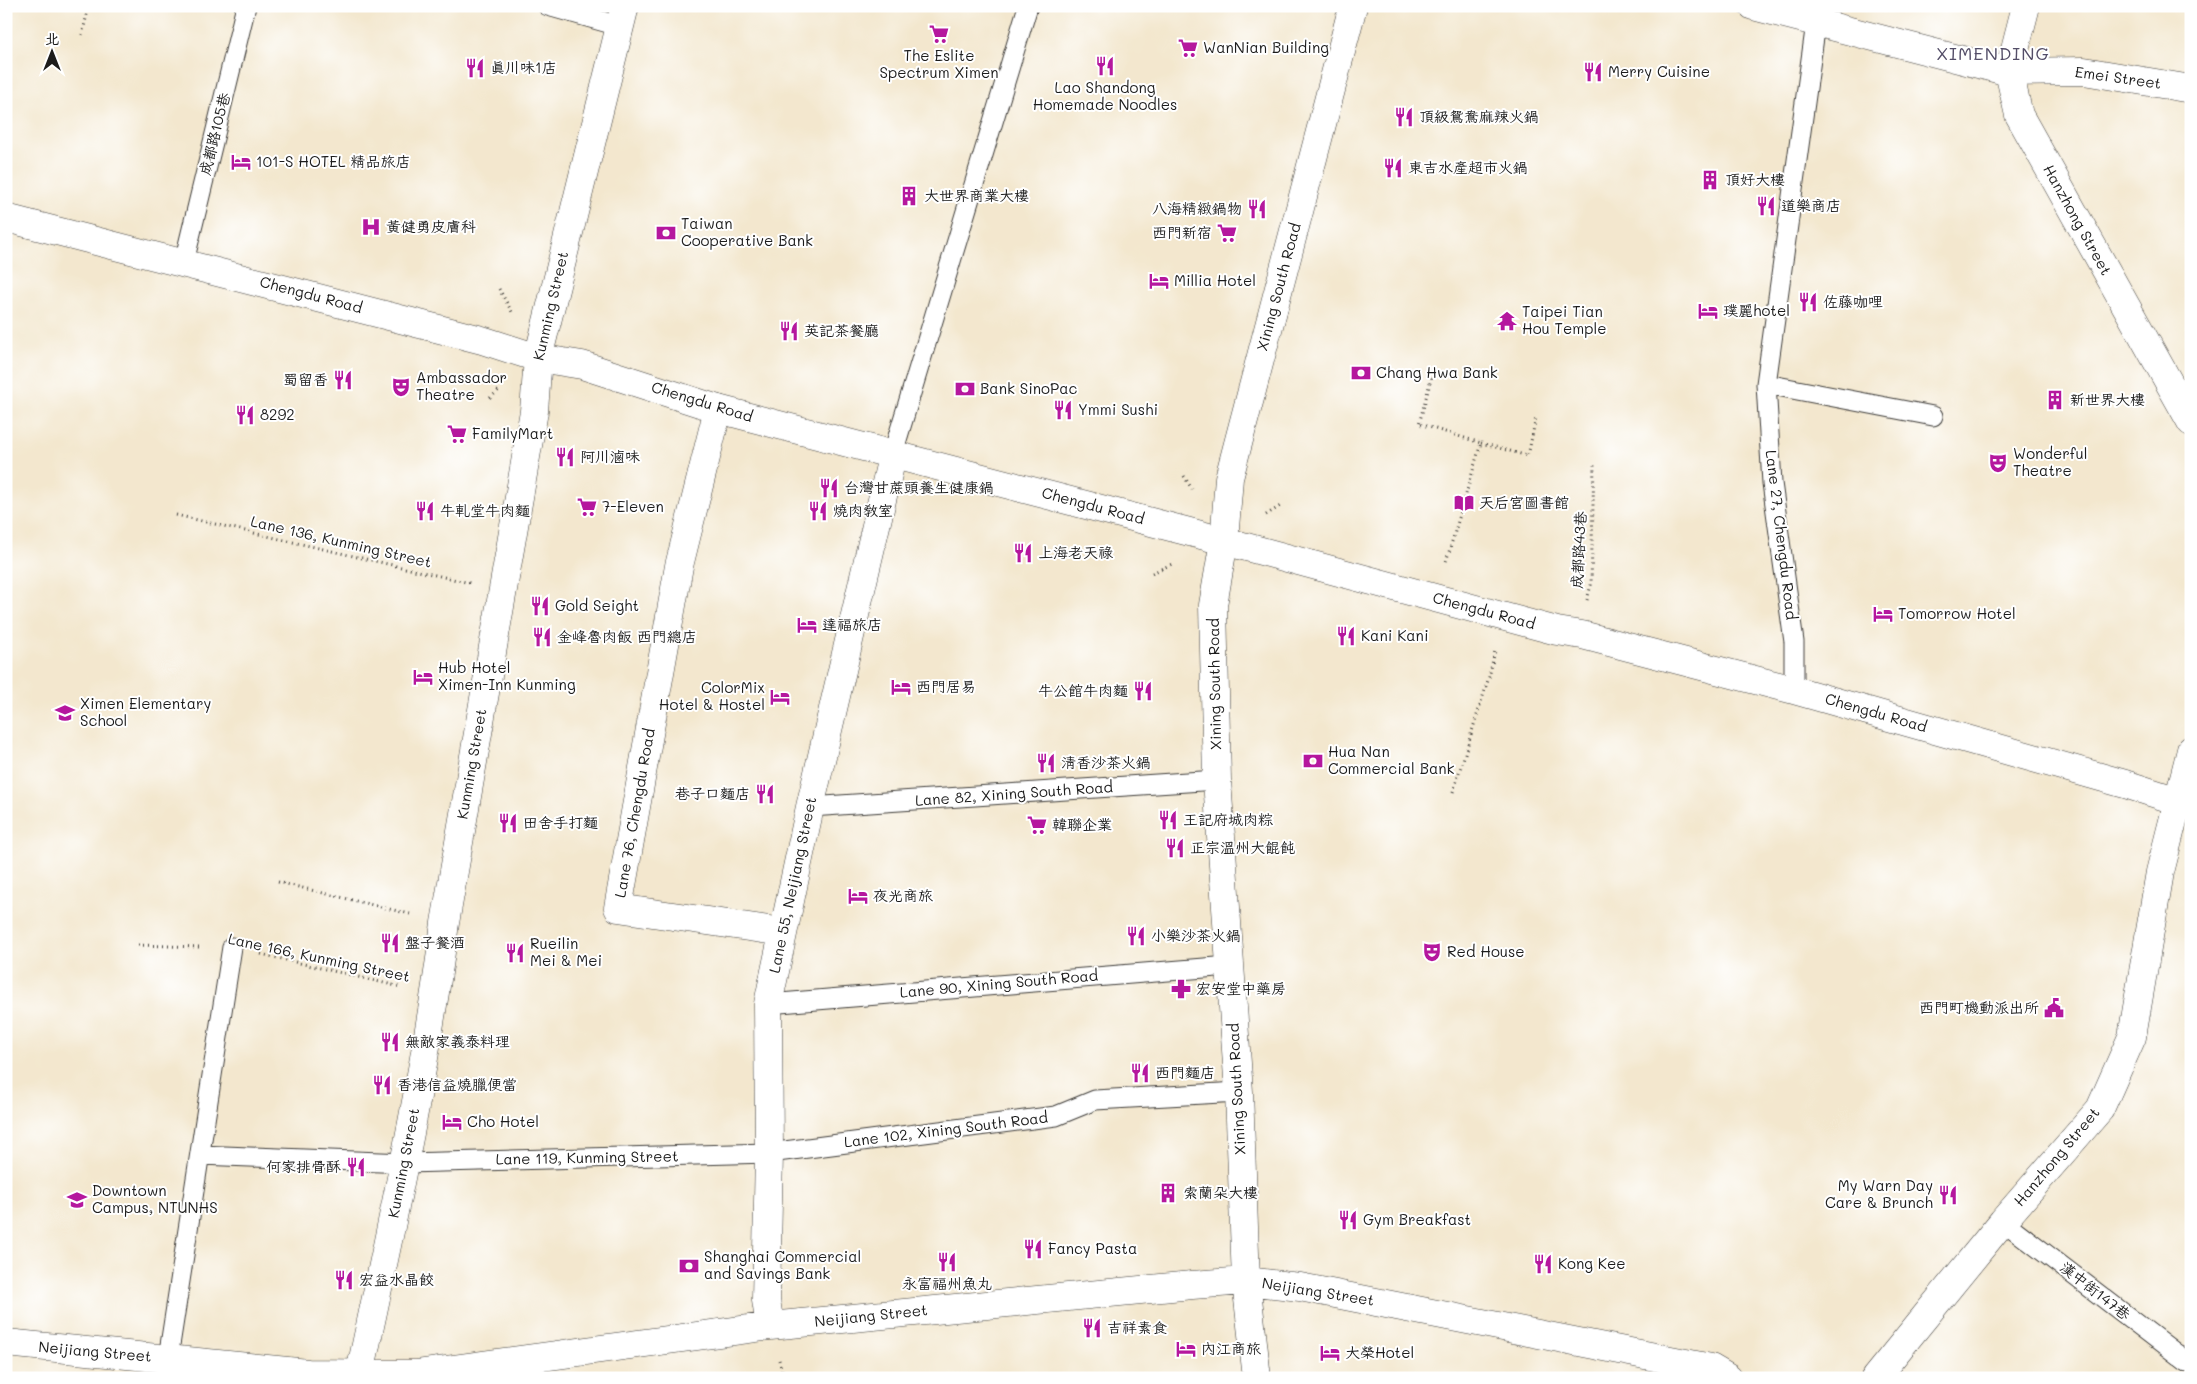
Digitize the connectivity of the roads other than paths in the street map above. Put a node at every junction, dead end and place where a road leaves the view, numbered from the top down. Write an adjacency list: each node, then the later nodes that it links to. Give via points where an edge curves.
1 (246, 6): 12 (lane, 成都路105巷)
2 (548, 6): 7 (lane)
3 (1028, 6): 18 (lane)
4 (1352, 6): 19 (street, Xining South Road, via 1229,478)
5 (1753, 6): 8 (street, Emei Street)
6 (2026, 6): 9 (street, Hanzhong Street)
7 (622, 16): 13 (street, Kunming Street)
8 (1816, 23): 9 (street, Emei Street); 14 (lane, Lane 27, Chengdu Road)
9 (2009, 72): 10 (street, Emei Street, via 2084,71); 17 (street, Hanzhong Street, via 2018,116)
10 (2191, 89)
11 (6, 218): 12 (street, Chengdu Road)
12 (184, 262): 13 (street, Chengdu Road, via 482,340)
13 (538, 358): 15 (street, Chengdu Road, via 582,365); 32 (street, Kunming Street, via 534,412)
14 (1766, 384): 16 (lane); 20 (lane, Lane 27, Chengdu Road, via 1772,483 1794,642)
15 (718, 409): 18 (street, Chengdu Road); 25 (street, Lane 76, Chengdu Road, via 679,566 618,908)
16 (1933, 416)
17 (2191, 422)
18 (893, 453): 19 (street, Chengdu Road); 24 (street, Lane 55, Neijiang Street)
19 (1224, 541): 20 (street, Chengdu Road, via 1557,631); 22 (street, Xining South Road, via 1213,605)
20 (1794, 690): 23 (street, Chengdu Road)
21 (2191, 750): 23 (street, Hanzhong Street)
22 (1217, 780): 24 (lane, Lane 82, Xining South Road); 27 (street, Xining South Road)
23 (2187, 803): 33 (street, Hanzhong Street, via 2160,872 2132,1037 2100,1109)
24 (810, 807): 25 (street, Lane 55, Neijiang Street)
25 (783, 932): 28 (street, Lane 55, Neijiang Street)
26 (232, 948): 31 (lane)
27 (1229, 966): 28 (lane, Lane 90, Xining South Road); 29 (street, Xining South Road)
28 (768, 1004): 30 (street, Lane 55, Neijiang Street)
29 (1239, 1092): 30 (lane, Lane 102, Xining South Road, via 1095,1100 1056,1116); 34 (street, Xining South Road)
30 (769, 1153): 32 (lane, Lane 119, Kunming Street); 35 (street, Lane 55, Neijiang Street, via 766,1300)
31 (200, 1155): 32 (lane, Lane 119, Kunming Street); 37 (lane)
32 (406, 1163): 39 (street, Kunming Street)
33 (2002, 1221): 38 (lane, 漢中街147巷); 42 (street, Hanzhong Street)
34 (1246, 1281): 35 (street, Neijiang Street); 40 (street, Xining South Road); 41 (street, Neijiang Street, via 1300,1287 1702,1366)
35 (770, 1326): 39 (street, Neijiang Street, via 416,1374)
36 (6, 1344): 37 (street, Neijiang Street)
37 (168, 1358): 39 (street, Neijiang Street)
38 (2187, 1362)
39 (360, 1376)
40 (1257, 1378)
41 (1728, 1378)
42 (1876, 1378)

